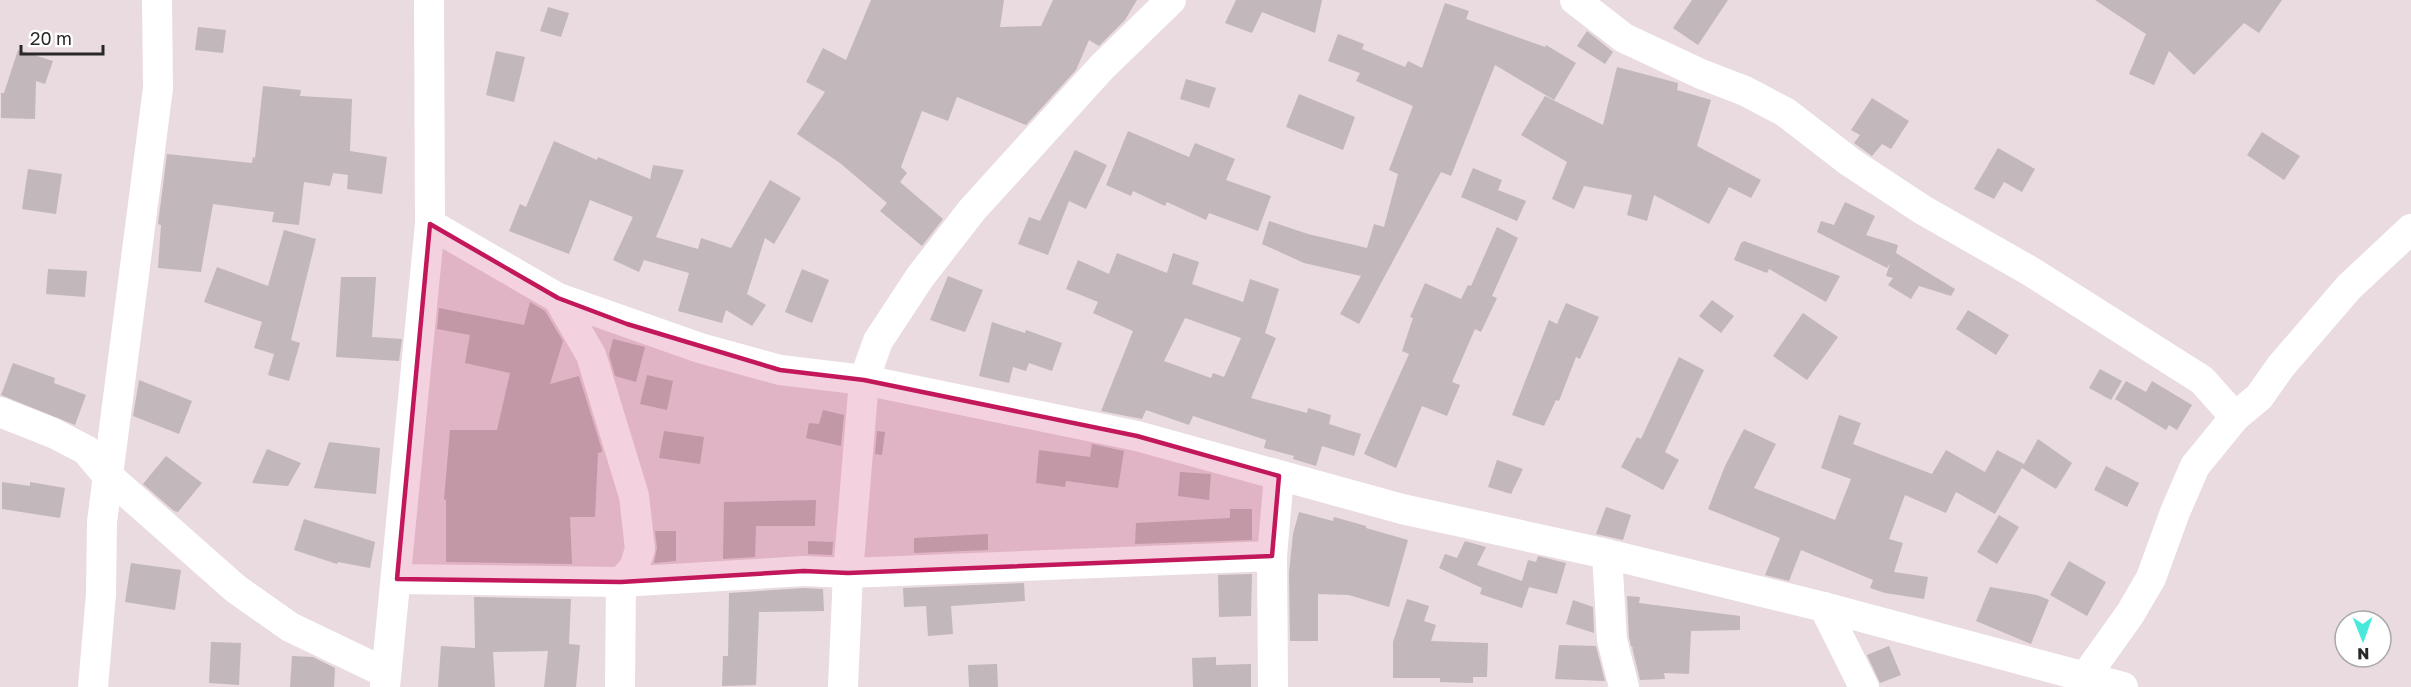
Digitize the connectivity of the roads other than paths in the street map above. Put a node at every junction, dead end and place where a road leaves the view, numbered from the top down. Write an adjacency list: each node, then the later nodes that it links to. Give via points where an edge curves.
1 (157, 0): 11 (street, via 158,88)
2 (429, 0): 5 (street)
3 (1171, 0): 8 (street, via 1102,67 972,210 920,277 878,341)
4 (1575, 0): 10 (street, via 1624,38 1785,112 1850,162 1923,210 2030,271 2202,380)
5 (430, 224): 7 (street); 16 (street)
6 (2411, 229): 10 (street, via 2349,287 2259,397)
7 (558, 298): 8 (street, via 669,338 780,370); 17 (street, via 591,355 634,496 640,549 634,568)
8 (864, 380): 12 (street, via 1137,436); 15 (street)
9 (0, 412): 11 (street, via 86,450)
10 (2235, 417): 19 (street, via 2196,466 2151,578)
11 (107, 475): 20 (street, via 236,589 290,627); 21 (street)
12 (1279, 476): 13 (street, via 1402,509); 14 (street)
13 (1607, 554): 18 (street); 25 (street, via 1612,640)
14 (1272, 556): 15 (street); 24 (street)
15 (848, 573): 17 (street, via 804,571); 23 (street)
16 (397, 579): 17 (street); 20 (street)
17 (621, 582): 22 (street)
18 (1824, 607): 19 (street); 26 (street)
19 (2085, 677): 27 (street)
20 (386, 680)
21 (93, 687)
22 (620, 687)
23 (843, 687)
24 (1273, 687)
25 (1624, 687)
26 (1864, 687)
27 (2123, 687)

